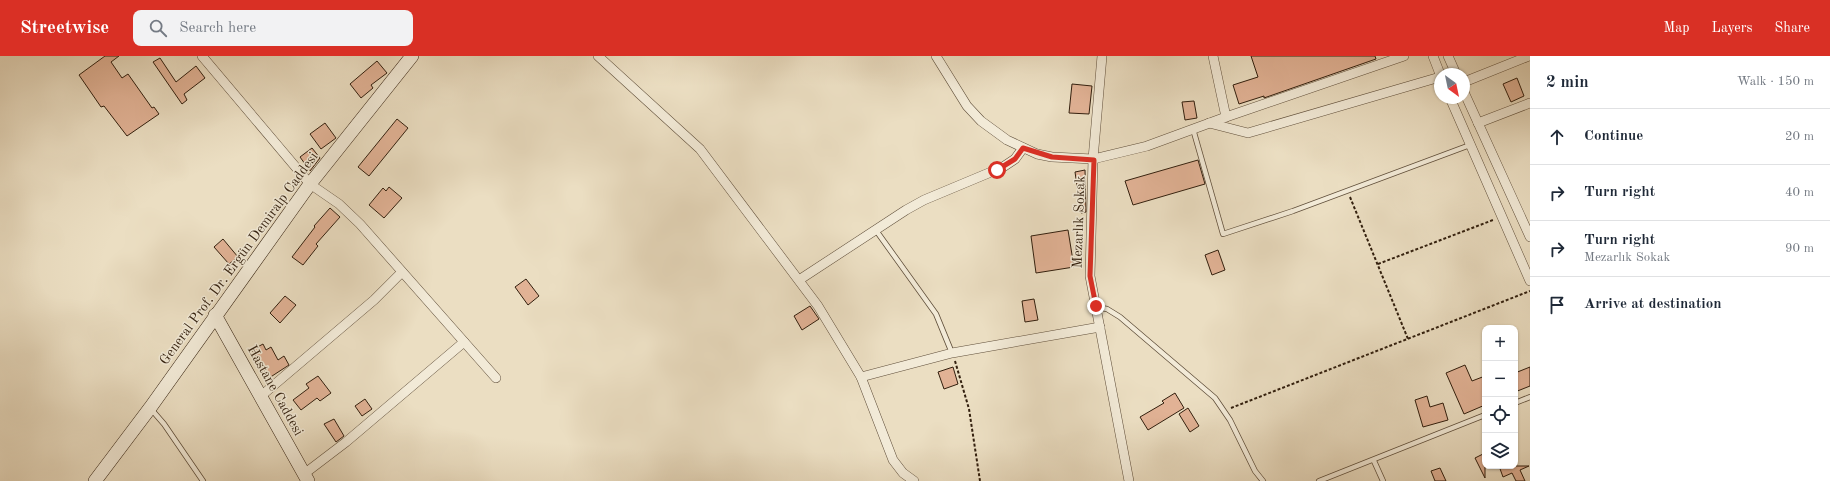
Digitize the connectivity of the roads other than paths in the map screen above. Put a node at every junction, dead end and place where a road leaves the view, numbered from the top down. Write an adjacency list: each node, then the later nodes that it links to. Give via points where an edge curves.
1 (202, 56): 25 (street)
2 (412, 56): 25 (street, General Prof. Dr. Ergün Demiralp Caddesi)
3 (598, 56): 31 (street, via 700,149)
4 (936, 56): 23 (street, via 960,95 981,121)
5 (1102, 56): 24 (street, Mezarlık Sokak)
6 (1213, 56): 18 (street)
7 (1404, 56): 18 (street)
8 (1433, 56): 11 (street)
9 (1448, 56): 12 (street)
10 (1529, 56): 14 (street)
11 (1438, 68)
12 (1453, 68)
13 (1434, 80): 19 (street, via 1248,133)
14 (1470, 80)
15 (1530, 103): 20 (street)
16 (1453, 104): 22 (street)
17 (1469, 104): 20 (street)
18 (1226, 116): 19 (street)
19 (1209, 123): 21 (street)
20 (1478, 123): 26 (street)
21 (1193, 129): 22 (lane, via 1223,234); 24 (street, via 1147,146)
22 (1470, 145): 27 (street)
23 (1023, 148): 24 (street, via 1052,157); 28 (street, via 1015,159 1004,167 924,200)
24 (1094, 160): 33 (street, Mezarlık Sokak, via 1090,276)
25 (310, 184): 30 (street, via 350,214); 34 (street, General Prof. Dr. Ergün Demiralp Caddesi)
26 (1509, 191): 27 (street); 29 (street)
27 (1494, 199): 32 (street)
28 (875, 229): 31 (street); 37 (lane, via 936,314)
29 (1530, 237)
30 (402, 272): 36 (street); 40 (street, via 374,300)
31 (799, 280): 38 (street, via 834,330)
32 (1530, 281)
33 (1096, 306): 35 (street, Mezarlık Sokak); 51 (lane, via 1120,317 1215,398)
34 (215, 315): 40 (street, Hastane Caddesi); 43 (street, General Prof. Dr. Ergün Demiralp Caddesi)
35 (1100, 327): 37 (street); 50 (street, Mezarlık Sokak)
36 (464, 342): 39 (street); 46 (street)
37 (952, 353): 38 (street)
38 (861, 377): 49 (street, via 893,460 903,473)
39 (496, 378)
40 (261, 396): 46 (street, Hastane Caddesi)
41 (1530, 397): 42 (lane)
42 (1518, 402)
43 (150, 408): 47 (street, General Prof. Dr. Ergün Demiralp Caddesi); 48 (lane)
44 (1482, 415): 45 (lane, via 1396,449)
45 (1374, 461): 52 (lane); 53 (lane)
46 (306, 477)
47 (95, 481)
48 (203, 481)
49 (914, 481)
50 (1129, 481)
51 (1263, 481)
52 (1319, 481)
53 (1383, 481)

